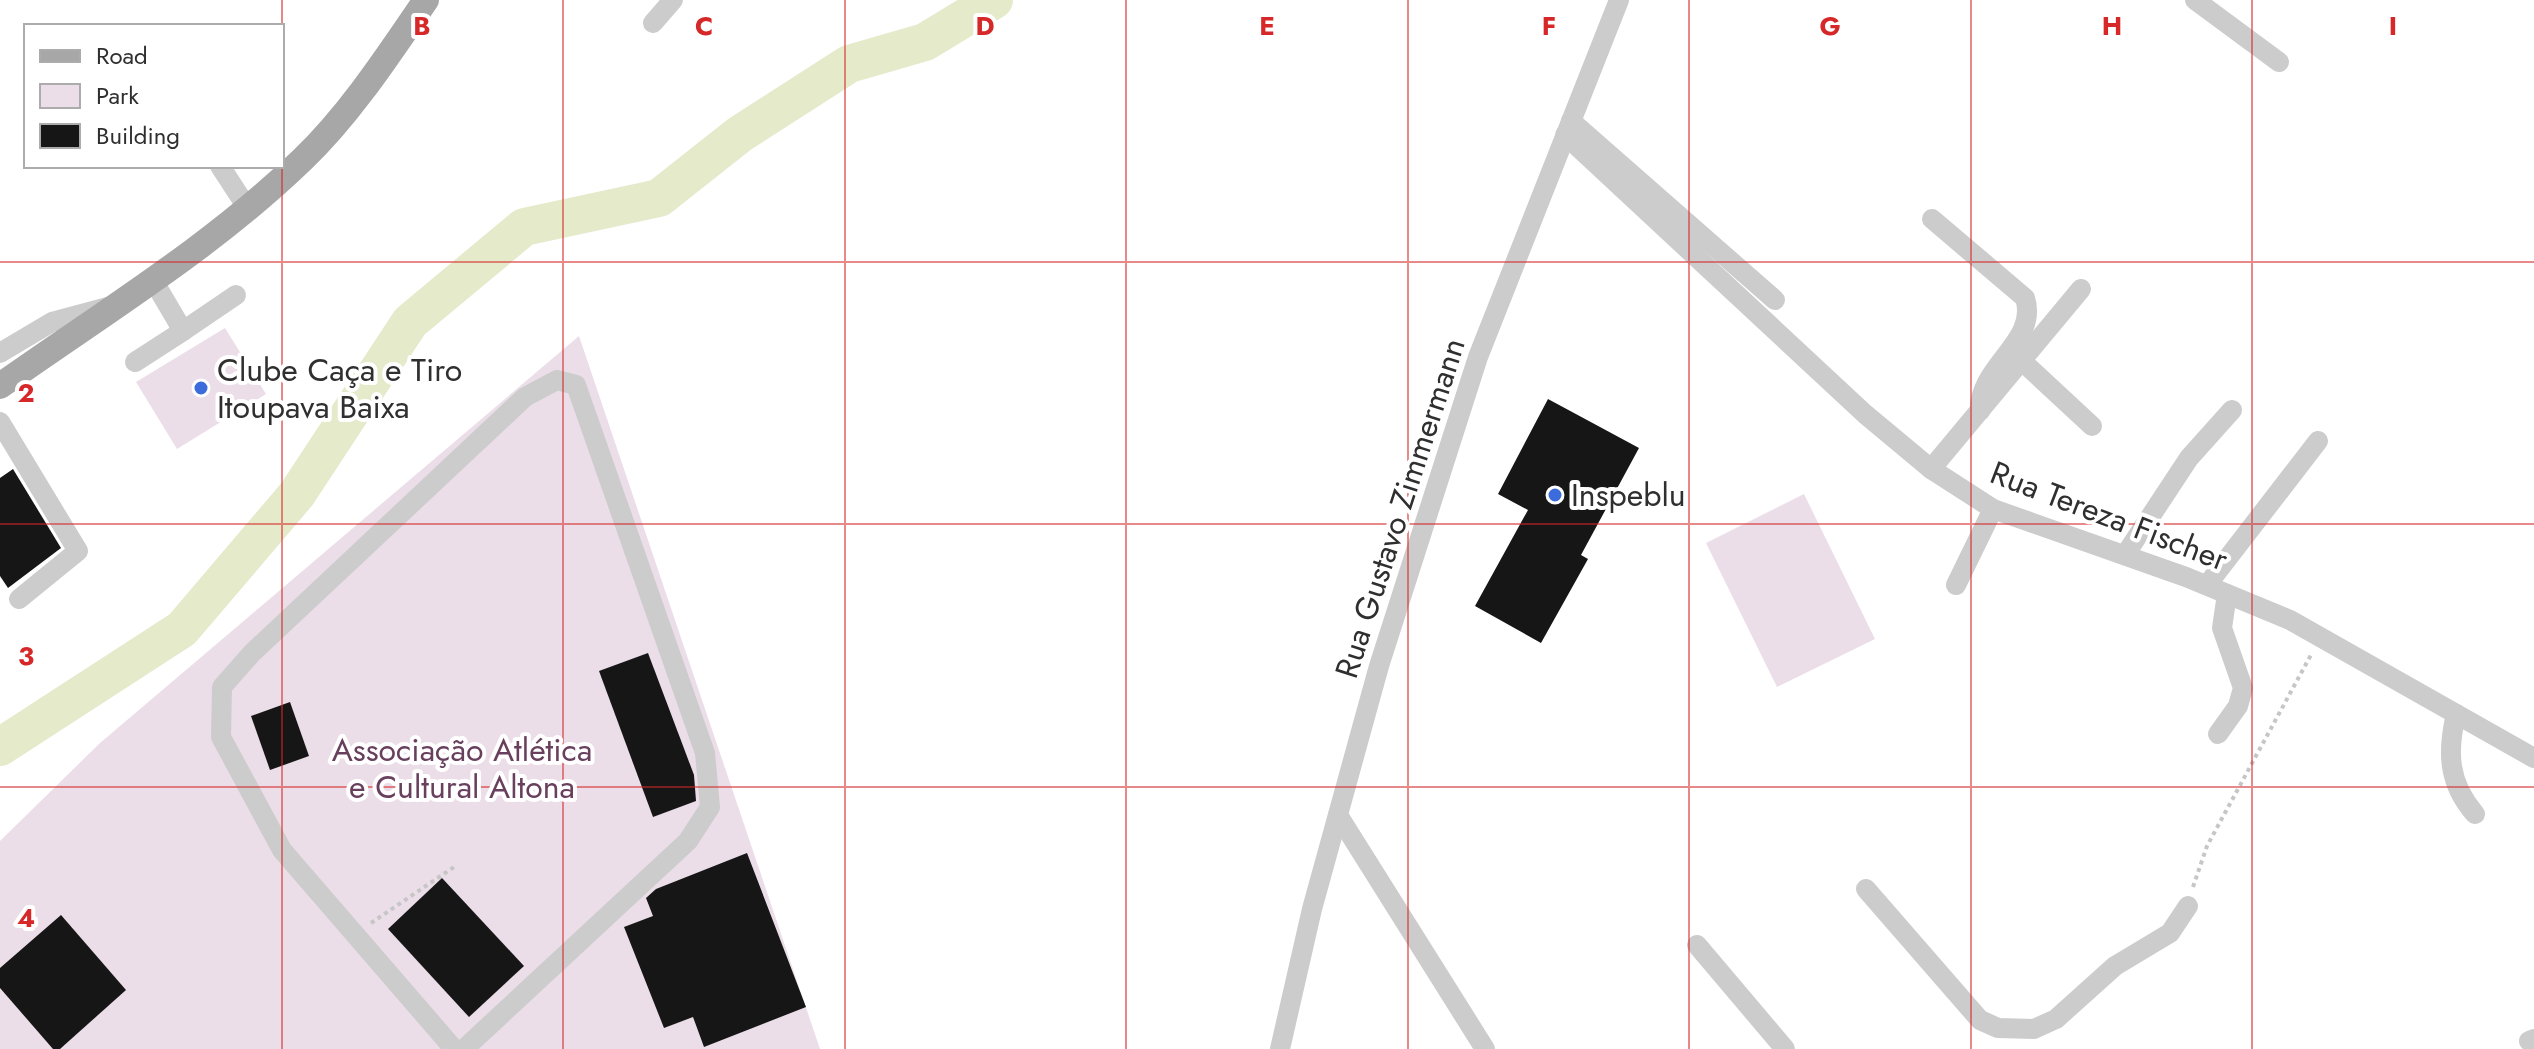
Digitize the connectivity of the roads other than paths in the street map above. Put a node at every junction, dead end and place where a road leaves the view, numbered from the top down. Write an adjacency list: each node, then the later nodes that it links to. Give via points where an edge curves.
1 (426, 0): 9 (main road, via 306,157)
2 (673, 0): 5 (street)
3 (1619, 0): 7 (street, Rua Gustavo Zimmermann)
4 (2195, 0): 6 (street)
5 (653, 23)
6 (2279, 62)
7 (1568, 128): 14 (street); 26 (street, Rua Tereza Fischer, via 1865,414); 37 (street, Rua Gustavo Zimmermann, via 1478,357 1379,666)
8 (221, 168): 9 (street)
9 (248, 209): 11 (main road)
10 (1932, 219): 22 (street, via 2025,298 2029,310 2028,325 1983,389)
11 (153, 280): 15 (main road); 16 (street)
12 (2081, 289): 18 (street)
13 (236, 295): 16 (street)
14 (1775, 300)
15 (115, 305): 17 (street, via 52,322); 20 (main road)
16 (183, 331): 19 (street)
17 (0, 353)
18 (2022, 361): 22 (street); 24 (street)
19 (135, 362)
20 (0, 386)
21 (2232, 410): 28 (street, via 2189,458)
22 (1980, 411): 26 (street)
23 (0, 422): 32 (street, via 78,551)
24 (2092, 426)
25 (2318, 441): 30 (street)
26 (1931, 469): 27 (street, Rua Tereza Fischer)
27 (1993, 509): 28 (street, Rua Tereza Fischer); 29 (street)
28 (2125, 555): 30 (street, Rua Tereza Fischer)
29 (1956, 585)
30 (2207, 585): 31 (street, Rua Tereza Fischer)
31 (2227, 594): 33 (street, Rua Tereza Fischer, via 2321,637); 34 (street, via 2222,628 2243,688 2238,706)
32 (19, 599)
33 (2456, 714): 35 (street, Rua Tereza Fischer); 36 (street, via 2449,753 2452,778)
34 (2218, 734)
35 (2534, 758)
36 (2475, 814)
37 (1338, 815): 43 (street, Rua Gustavo Zimmermann); 44 (street)
38 (1866, 889): 39 (street, via 1980,1020 1998,1028 2034,1029 2056,1019 2115,966 2170,933)
39 (2188, 906)
40 (1697, 945): 45 (street)
41 (454, 1049): 42 (street, via 282,850 221,737 222,687 525,397 557,380 576,385 705,753 710,807 688,841)
42 (464, 1049)
43 (1280, 1049)
44 (1485, 1049)
45 (1785, 1049)

